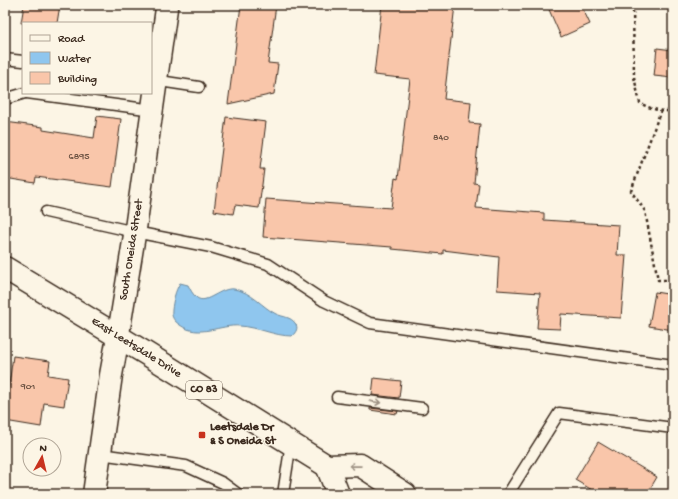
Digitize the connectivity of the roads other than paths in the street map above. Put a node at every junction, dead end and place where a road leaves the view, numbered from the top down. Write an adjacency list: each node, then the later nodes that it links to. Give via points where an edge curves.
1 (167, 5): 4 (street, South Oneida Street)
2 (5, 59): 3 (lane)
3 (22, 62)
4 (154, 80): 5 (lane); 9 (street, South Oneida Street)
5 (199, 87)
6 (22, 94): 8 (lane)
7 (33, 94): 9 (lane)
8 (5, 99)
9 (153, 110): 11 (street, South Oneida Street)
10 (46, 212): 11 (lane)
11 (135, 232): 13 (street, South Oneida Street); 14 (lane, via 211,247 268,264 324,301 370,323)
12 (5, 268): 13 (main road, East Leetsdale Drive / CO 83)
13 (118, 337): 18 (main road, East Leetsdale Drive / CO 83); 19 (main road, South Oneida Street)
14 (673, 366)
15 (336, 397): 16 (lane, one-way to 16)
16 (422, 408)
17 (673, 428): 26 (lane, via 560,413)
18 (291, 444): 20 (main road, East Leetsdale Drive / CO 83); 23 (lane)
19 (100, 454): 21 (main road, South Oneida Street); 22 (lane, via 186,466 223,483)
20 (327, 466): 24 (main road); 25 (main road, one-way to 20, via 360,465)
21 (94, 494)
22 (238, 494)
23 (283, 494)
24 (338, 494)
25 (405, 494)
26 (508, 494)

